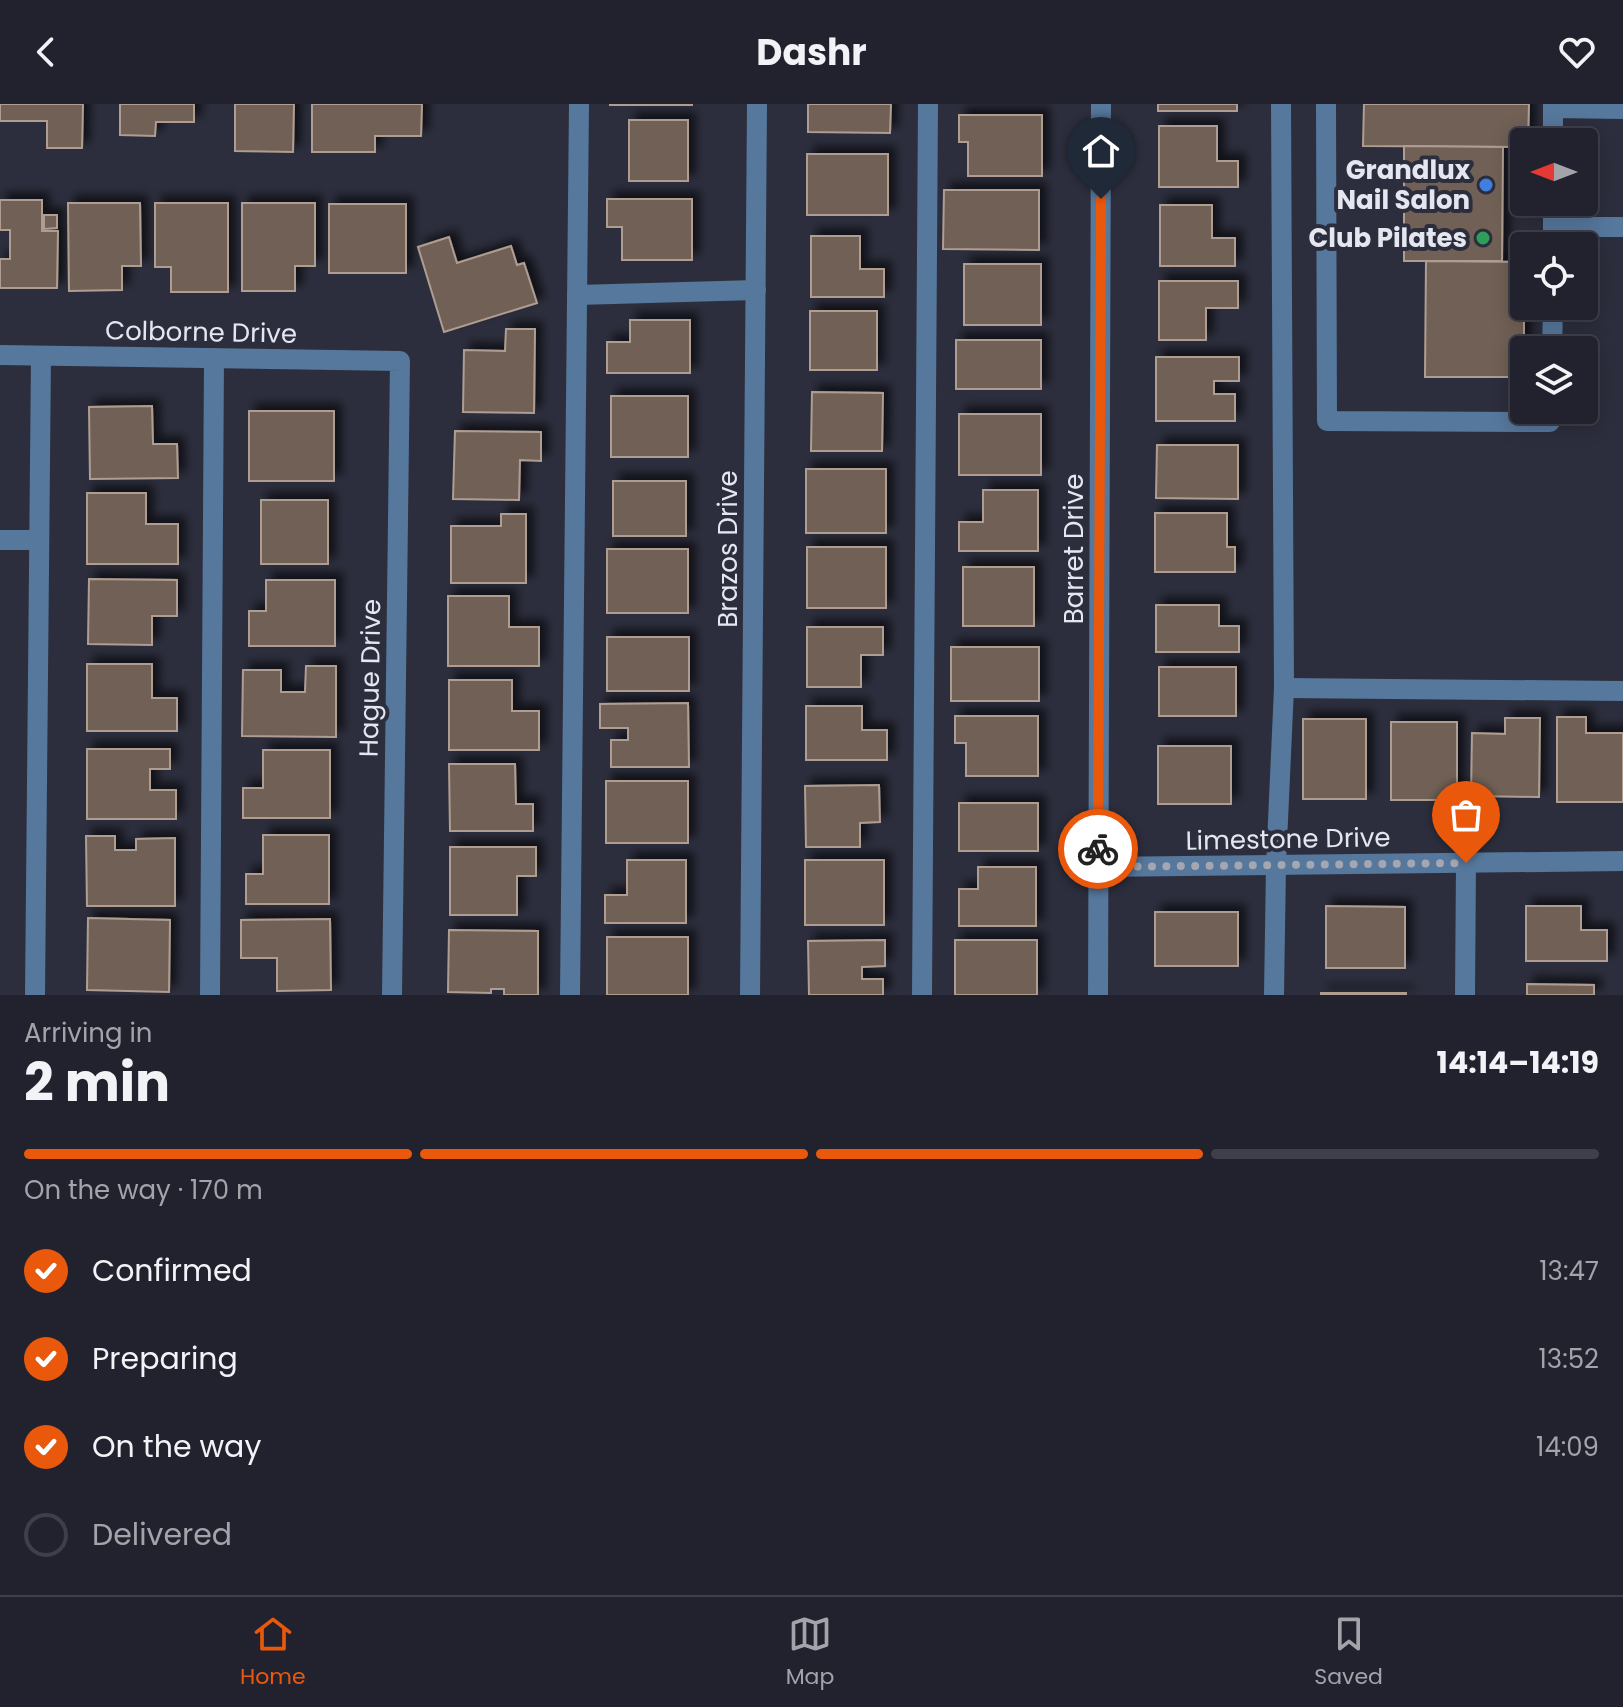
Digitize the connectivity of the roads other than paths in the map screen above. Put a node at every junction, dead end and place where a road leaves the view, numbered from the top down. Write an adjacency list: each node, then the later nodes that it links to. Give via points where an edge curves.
1 (579, 104): 13 (street)
2 (757, 104): 12 (street, Brazos Drive)
3 (928, 104): 32 (street)
4 (1101, 104): 26 (street, Barret Drive)
5 (1281, 104): 21 (street)
6 (1326, 104): 18 (street, via 1327,421)
7 (1553, 106): 8 (street); 9 (street)
8 (1623, 109)
9 (1553, 128)
10 (1623, 227): 11 (street)
11 (1584, 232)
12 (756, 290): 13 (street); 31 (street, Brazos Drive)
13 (577, 295): 30 (street)
14 (0, 355): 15 (street, Colborne Drive)
15 (41, 356): 16 (street, Colborne Drive); 20 (street)
16 (214, 358): 17 (street, Colborne Drive); 28 (street)
17 (400, 361): 29 (street, Hague Drive)
18 (1510, 422)
19 (0, 540): 20 (street)
20 (39, 540): 27 (street)
21 (1284, 688): 22 (street); 25 (street)
22 (1623, 691)
23 (1623, 861): 24 (street, Limestone Drive)
24 (1466, 863): 25 (street, Limestone Drive); 35 (street)
25 (1276, 865): 26 (street, Limestone Drive); 34 (street)
26 (1098, 867): 33 (street, Barret Drive)
27 (35, 995)
28 (210, 995)
29 (392, 995)
30 (570, 995)
31 (750, 995)
32 (922, 995)
33 (1098, 995)
34 (1274, 995)
35 (1465, 995)

